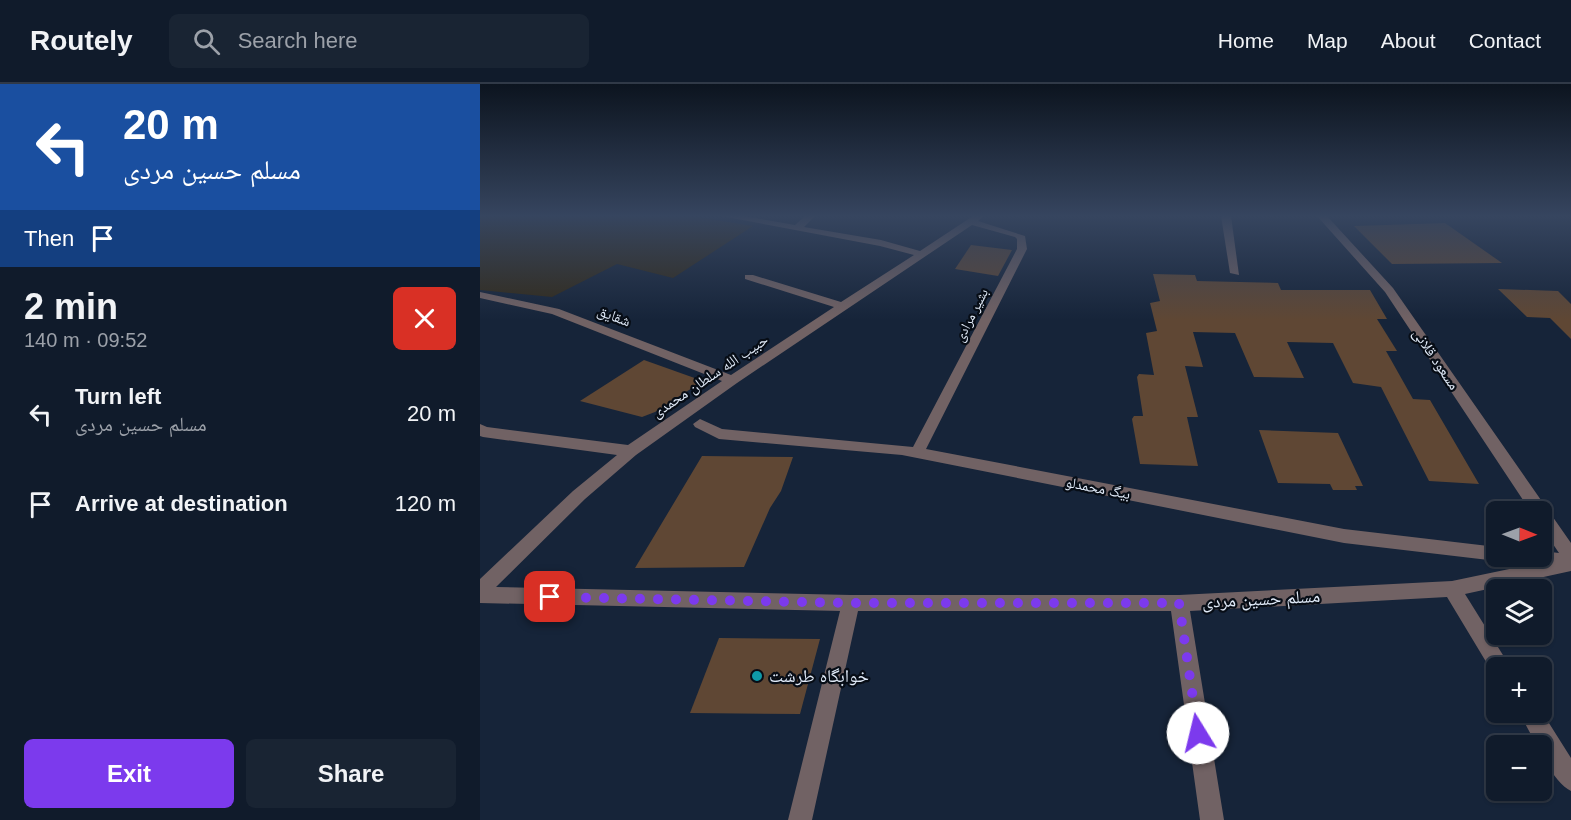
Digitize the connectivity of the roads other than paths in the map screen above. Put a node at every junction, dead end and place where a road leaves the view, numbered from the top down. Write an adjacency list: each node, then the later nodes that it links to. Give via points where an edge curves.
1 (907, 250): 6 (street)
2 (931, 250): 6 (street, حبیب الله سلطان محمدی)
3 (1021, 250): 15 (street, بشیر مرادی)
4 (1231, 250): 7 (street)
5 (1353, 250): 16 (street, مسعود قلانی, via 1389,290)
6 (924, 255): 10 (street, حبیب الله سلطان محمدی)
7 (1235, 273)
8 (749, 277): 10 (street)
9 (480, 295): 11 (street, شقایق, via 555,311)
10 (844, 307): 11 (street, حبیب الله سلطان محمدی)
11 (732, 380): 14 (street, حبیب الله سلطان محمدی)
12 (699, 424): 15 (street, بیگ محمدلو, via 719,434)
13 (481, 431): 14 (street)
14 (631, 451): 23 (street, حبیب الله سلطان محمدی, via 579,495)
15 (917, 453): 18 (street, بیگ محمدلو, via 1344,536)
16 (1533, 501)
17 (1552, 529): 19 (street, مسعود قلانی)
18 (1486, 553)
19 (1571, 557)
20 (1552, 560): 21 (street)
21 (1571, 562): 22 (street, مسلم حسین مردی)
22 (1452, 589): 25 (street, مسلم حسین مردی); 26 (street)
23 (480, 593): 24 (street, مسلم حسین مردی)
24 (851, 603): 25 (street, مسلم حسین مردی); 29 (street)
25 (1179, 603): 30 (street)
26 (1494, 657)
27 (1536, 723): 28 (street)
28 (1571, 779)
29 (800, 820)
30 (1212, 820)

